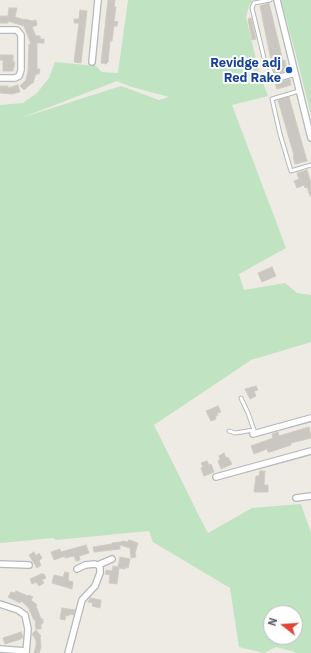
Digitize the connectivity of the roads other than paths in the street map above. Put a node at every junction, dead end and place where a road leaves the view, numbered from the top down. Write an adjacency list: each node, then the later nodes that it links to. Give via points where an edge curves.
1 (98, 0): 5 (street)
2 (270, 0): 8 (lane, via 254,3 252,8 264,58)
3 (277, 0): 6 (street)
4 (0, 30): 7 (street, via 17,30 21,35 19,76)
5 (92, 62)
6 (295, 73): 8 (street); 9 (street)
7 (0, 78)
8 (274, 79)
9 (299, 91): 10 (street); 11 (lane, via 272,98 291,171)
10 (311, 138)
11 (311, 165)
12 (241, 398): 15 (lane)
13 (311, 418): 15 (street)
14 (229, 431): 15 (lane)
15 (254, 432)
16 (311, 451): 17 (street)
17 (216, 477)
18 (311, 496): 19 (street)
19 (296, 498)
20 (112, 559): 22 (street)
21 (0, 564): 23 (street)
22 (98, 564): 24 (street); 28 (street, via 98,580 82,600)
23 (29, 565)
24 (77, 569)
25 (0, 604): 27 (street, via 25,615 28,629)
26 (0, 649): 27 (street)
27 (26, 652)
28 (68, 653)

